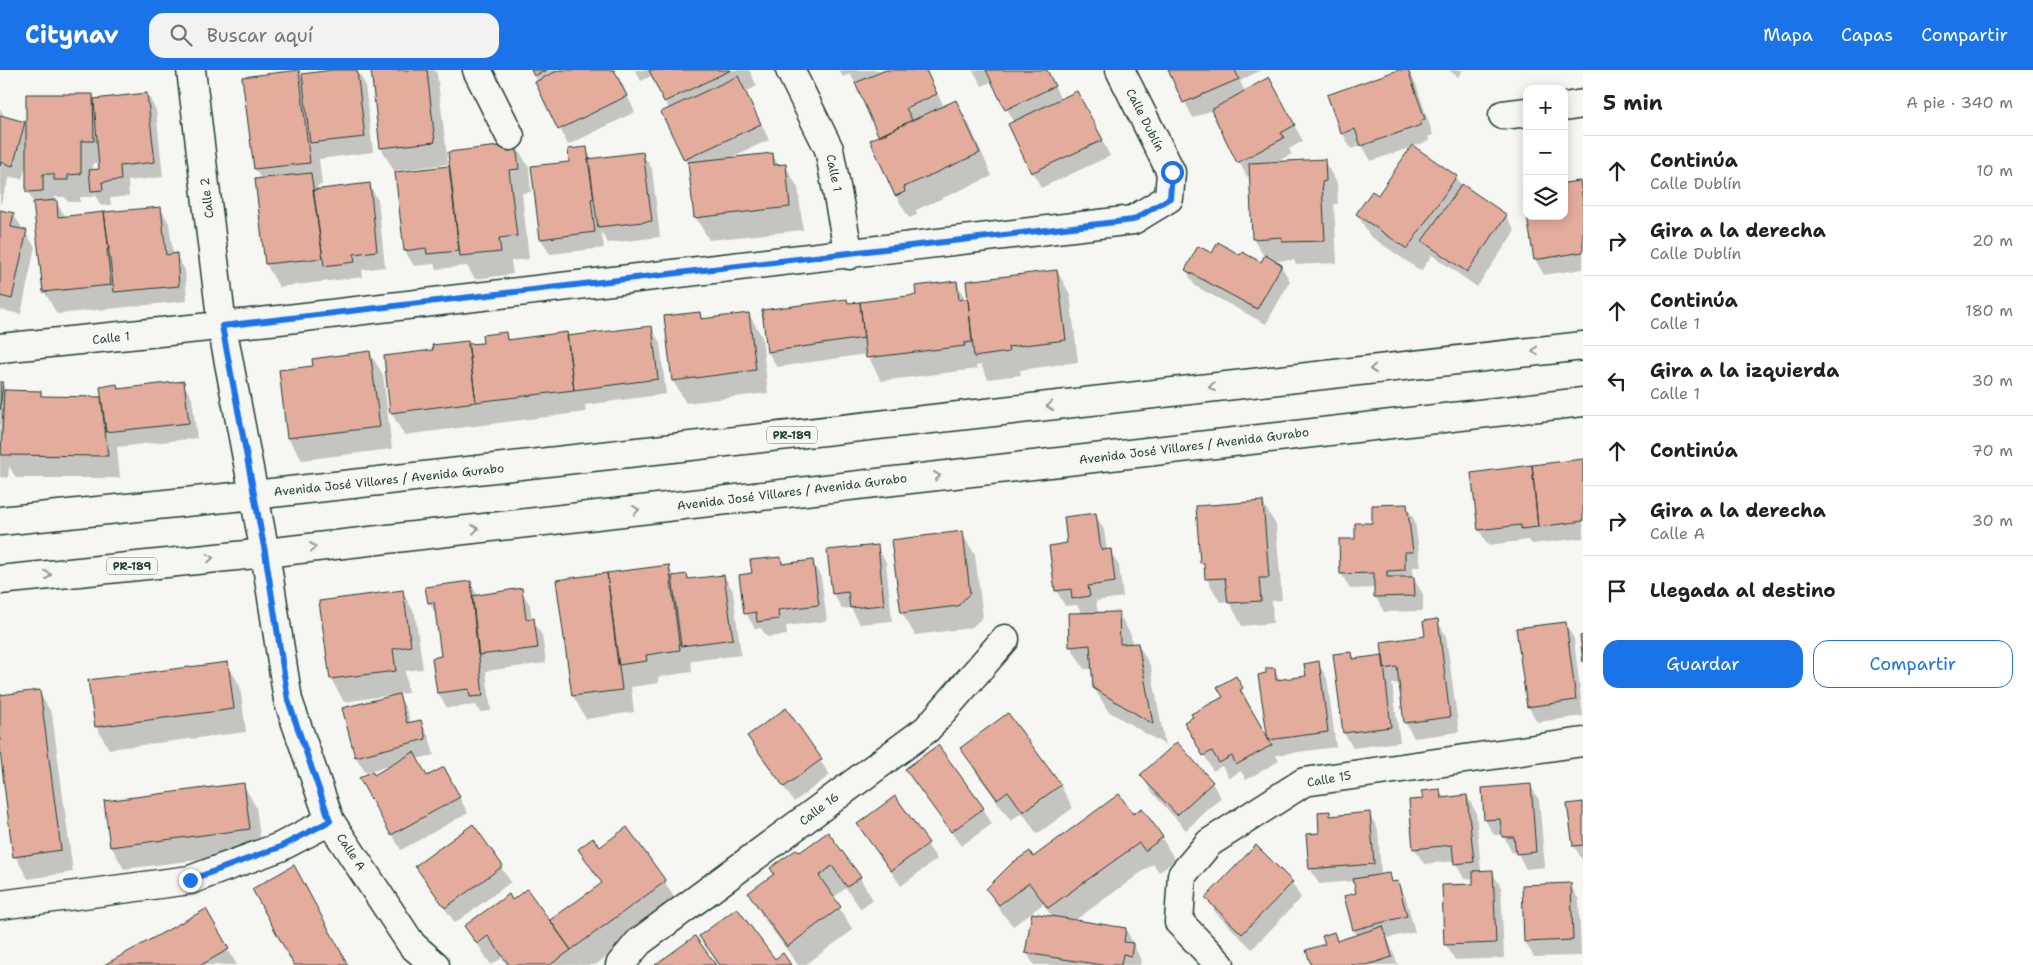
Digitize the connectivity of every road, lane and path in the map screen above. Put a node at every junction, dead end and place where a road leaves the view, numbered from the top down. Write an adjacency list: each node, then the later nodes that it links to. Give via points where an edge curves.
1 (191, 70): 10 (street, Calle 2)
2 (477, 70): 7 (street)
3 (790, 70): 9 (street, Calle 1, via 829,150)
4 (1120, 70): 8 (street, Calle Dublín, via 1172,172 1170,198 1133,220)
5 (1583, 104): 6 (street)
6 (1568, 106)
7 (510, 136)
8 (1085, 226): 9 (street, Calle 1)
9 (849, 255): 10 (street, Calle 1)
10 (222, 326): 12 (street, Calle 1); 14 (street)
11 (1583, 346): 14 (street, Avenida José Villares / Avenida Gurabo / PR-189, one-way to 14)
12 (0, 348)
13 (1583, 402): 16 (street, Avenida José Villares / Avenida Gurabo / PR-189, one-way to 13)
14 (254, 495): 15 (street, Avenida José Villares / Avenida Gurabo / PR-189); 16 (street)
15 (0, 521)
16 (265, 552): 17 (street, Avenida José Villares / Avenida Gurabo / PR-189, one-way to 16); 20 (street, via 288,700)
17 (0, 580)
18 (1005, 639): 23 (street, Calle 16, via 927,729 639,942)
19 (1583, 742): 24 (street, Calle 15, via 1304,782 1209,844 1182,874 1179,922)
20 (330, 821): 21 (street, Calle A, via 280,847 190,880); 22 (street, Calle A, via 412,945)
21 (0, 905)
22 (435, 965)
23 (620, 965)
24 (1220, 965)

